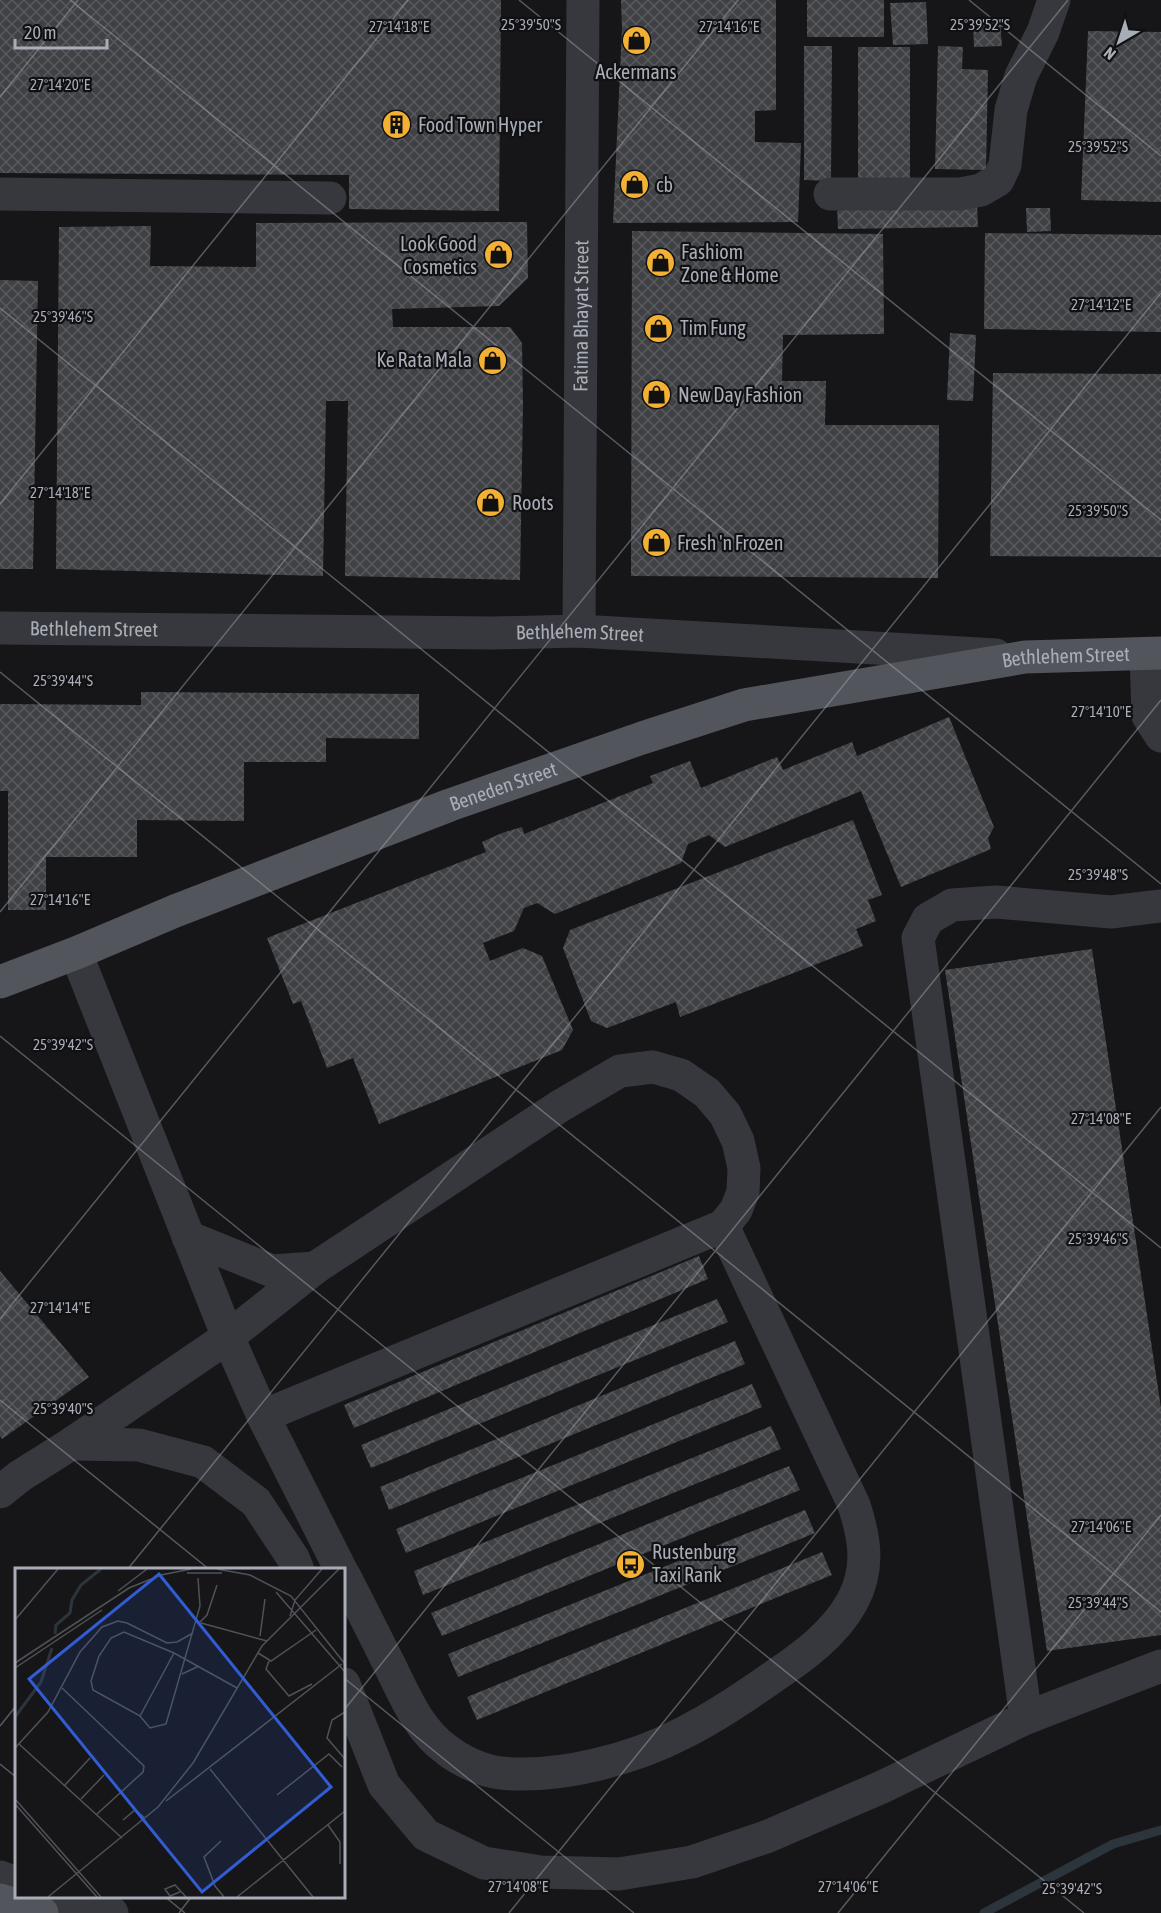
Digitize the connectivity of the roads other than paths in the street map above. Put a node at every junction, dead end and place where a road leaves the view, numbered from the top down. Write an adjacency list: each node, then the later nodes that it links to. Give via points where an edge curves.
1 (583, 0): 7 (street, Fatima Bhayat Street)
2 (1054, 0): 4 (street, via 1021,76 1011,110 1005,165 998,180 981,190 960,194)
3 (0, 194): 5 (street)
4 (830, 194)
5 (330, 198)
6 (0, 628): 7 (street, Bethlehem Street)
7 (579, 631): 9 (street, Bethlehem Street)
8 (1153, 654): 9 (main road, Bethlehem Street); 10 (street, via 1148,716)
9 (1025, 657): 12 (main road, Beneden Street, via 744,705 450,805)
10 (1161, 736)
11 (1161, 906): 26 (street, via 1111,912 996,902 952,905 928,920 918,938)
12 (76, 953): 13 (main road, Beneden Street); 15 (street)
13 (0, 982)
14 (723, 1226): 16 (street, via 736,1210 743,1192 744,1168 738,1141 707,1093 681,1076 653,1067 620,1071 590,1087); 18 (street); 23 (street, via 854,1505 863,1535 864,1569 853,1601 834,1628 747,1696 684,1733 630,1755 585,1767 499,1773 468,1762 426,1731)
15 (188, 1237): 16 (street, via 272,1271); 17 (street)
16 (315, 1268): 17 (street)
17 (228, 1337): 18 (street); 19 (street)
18 (263, 1416): 22 (street)
19 (71, 1444): 20 (street); 21 (street, via 139,1445 203,1462 256,1502)
20 (7, 1478)
21 (298, 1568)
22 (340, 1568)
23 (345, 1577)
24 (1161, 1666): 26 (street)
25 (345, 1687): 26 (street, via 384,1785 426,1835 484,1863 541,1872 619,1874 692,1862 766,1837 882,1787)
26 (1026, 1718)
27 (0, 1877): 28 (street)
28 (15, 1883)
29 (66, 1898): 32 (street)
30 (0, 1900): 31 (main road)
31 (42, 1913)
32 (112, 1913)

